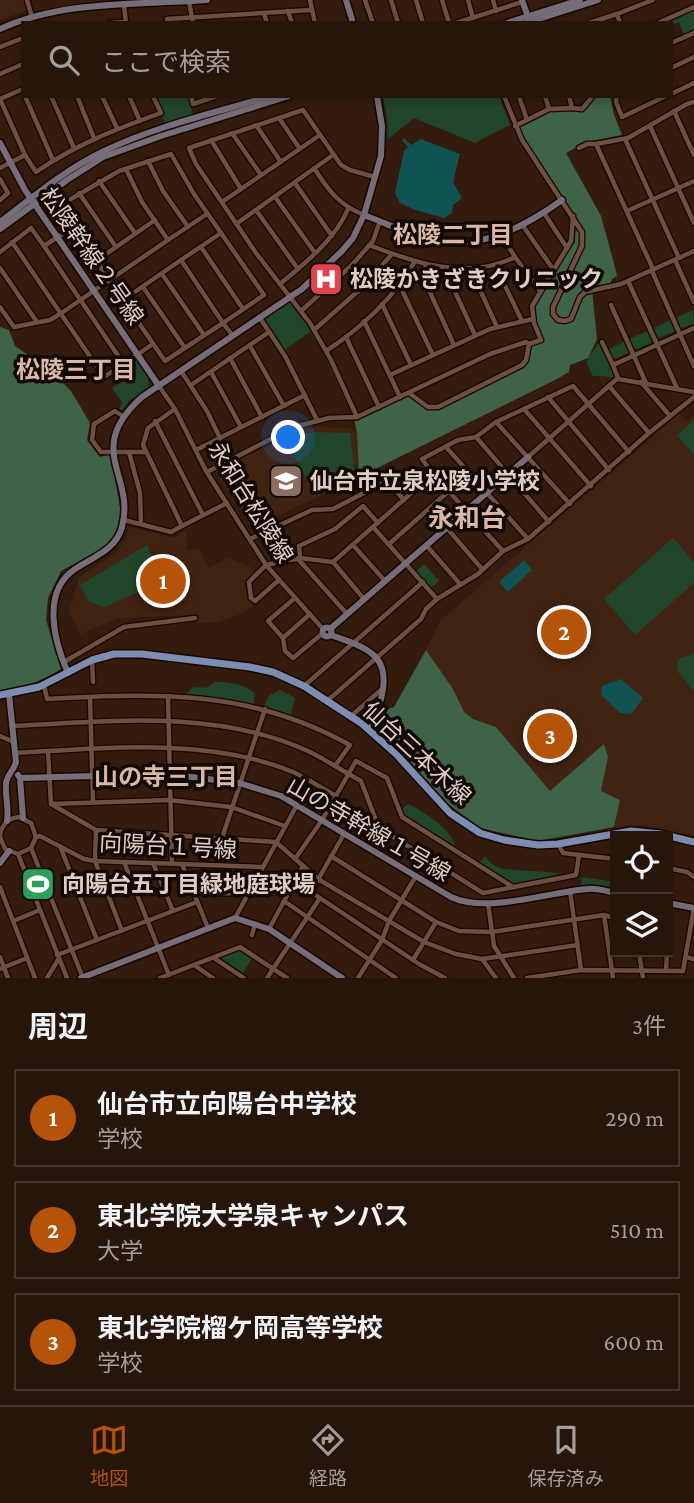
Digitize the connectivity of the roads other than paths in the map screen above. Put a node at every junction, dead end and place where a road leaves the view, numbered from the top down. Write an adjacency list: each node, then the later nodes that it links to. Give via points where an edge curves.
1 (28, 0): 26 (street)
2 (207, 0): 14 (street)
3 (310, 0): 19 (street)
4 (346, 0): 39 (street)
5 (365, 0): 40 (street)
6 (391, 0): 41 (street)
7 (416, 0): 42 (street)
8 (442, 0): 43 (street)
9 (468, 0): 27 (street)
10 (493, 0): 20 (street)
11 (580, 0): 29 (street)
12 (598, 0): 29 (street)
13 (653, 0): 23 (street)
14 (190, 1): 16 (street); 28 (street)
15 (522, 1): 20 (street); 29 (street)
16 (151, 2): 17 (street)
17 (124, 5): 26 (street, via 66,9); 32 (street)
18 (694, 7): 47 (street)
19 (311, 10): 21 (street); 38 (street)
20 (496, 10): 27 (street)
21 (288, 11): 22 (street); 37 (street)
22 (264, 13): 24 (street); 36 (street)
23 (617, 14): 45 (street); 46 (street)
24 (239, 15): 25 (street); 35 (street)
25 (215, 16): 28 (street); 34 (street)
26 (32, 17): 30 (street)
27 (473, 18): 44 (street)
28 (192, 20): 33 (street)
29 (527, 20)
30 (21, 21)
31 (21, 21): 48 (street)
32 (126, 21)
33 (168, 21)
34 (216, 21)
35 (241, 21)
36 (266, 21)
37 (291, 21)
38 (314, 21)
39 (352, 21)
40 (372, 21)
41 (397, 21)
42 (422, 21)
43 (448, 21)
44 (463, 21)
45 (596, 21)
46 (619, 21)
47 (662, 21)
48 (0, 29)
49 (694, 33): 51 (street)
50 (21, 39): 52 (street)
51 (673, 42)
52 (0, 47)
53 (694, 57): 55 (street)
54 (21, 65): 56 (street)
55 (673, 67)
56 (0, 74)
57 (693, 85): 59 (street)
58 (21, 93): 99 (street, via 0,99)
59 (673, 93)
60 (26, 98): 102 (street)
61 (52, 98): 96 (street)
62 (77, 98): 91 (street)
63 (103, 98): 88 (street)
64 (130, 98): 84 (street)
65 (154, 98): 84 (street, via 161,114)
66 (192, 98): 67 (street, via 193,104)
67 (210, 98)
68 (265, 98): 122 (street, via 128,141 101,153)
69 (283, 98): 122 (street, via 103,158)
70 (377, 98): 110 (street, via 382,143)
71 (505, 98): 86 (street)
72 (520, 98): 83 (street)
73 (546, 98): 80 (street)
74 (570, 98): 79 (street)
75 (591, 98): 79 (street, via 582,110)
76 (617, 98): 77 (street, via 622,117)
77 (662, 98)
78 (694, 102): 81 (street)
79 (572, 108): 80 (street)
80 (549, 109): 83 (street)
81 (674, 111): 87 (street); 101 (street)
82 (279, 118): 85 (street); 90 (street, via 303,110); 98 (street)
83 (527, 120): 86 (street)
84 (140, 121): 88 (street)
85 (256, 125): 89 (street); 104 (street)
86 (515, 126): 121 (street)
87 (650, 126): 92 (street); 116 (street)
88 (117, 128): 91 (street)
89 (232, 133): 93 (street); 109 (street)
90 (320, 135): 98 (street); 100 (street)
91 (94, 138): 96 (street)
92 (625, 139): 95 (street); 119 (street)
93 (211, 140): 115 (street); 123 (street, via 189,148)
94 (0, 143): 105 (street, 松陵幹線２号線)
95 (596, 144): 97 (street); 126 (street)
96 (74, 148): 102 (street)
97 (579, 148)
98 (300, 149): 104 (street)
99 (25, 155): 102 (street, via 36,172); 105 (street)
100 (333, 155): 106 (street); 110 (street, via 345,167)
101 (694, 155)
102 (53, 160)
103 (148, 161): 108 (street); 128 (street, via 171,154); 138 (street)
104 (281, 162): 109 (street)
105 (10, 163): 107 (street); 122 (street, 松陵幹線２号線)
106 (314, 168): 114 (street); 124 (street, via 334,198)
107 (0, 169)
108 (126, 169): 112 (street); 131 (street)
109 (261, 175): 115 (street)
110 (376, 177): 129 (street)
111 (0, 179): 120 (street, via 8,193)
112 (99, 181): 117 (street); 140 (street)
113 (694, 181): 116 (street)
114 (295, 183): 118 (street); 142 (street)
115 (241, 188): 123 (street)
116 (678, 188): 119 (street); 134 (street)
117 (79, 193): 137 (street, via 59,206); 149 (street)
118 (275, 197): 125 (street); 154 (street)
119 (653, 199): 126 (street); 157 (street)
120 (0, 200)
121 (562, 200): 127 (street); 130 (street)
122 (32, 201): 133 (street); 139 (street); 144 (street, 松陵幹線２号線)
123 (222, 202): 135 (street)
124 (348, 209): 129 (street); 142 (street)
125 (256, 210): 135 (street); 166 (street)
126 (627, 211): 168 (street)
127 (544, 213): 136 (street); 151 (street)
128 (207, 214): 138 (street); 141 (street)
129 (364, 215): 132 (street); 177 (street, via 342,251)
130 (573, 216): 151 (street); 171 (street, via 583,241 553,307 555,317 561,321 571,318 585,292)
131 (155, 220): 140 (street); 145 (street)
132 (380, 221): 143 (street, via 438,241); 147 (street)
133 (0, 222)
134 (694, 223)
135 (236, 224): 172 (street)
136 (523, 226): 143 (street); 167 (street)
137 (73, 227): 144 (street); 159 (street)
138 (188, 227): 145 (street)
139 (0, 229)
140 (135, 233): 149 (street)
141 (221, 233): 150 (street); 184 (street, via 264,295)
142 (332, 236): 154 (street)
143 (502, 236): 156 (street)
144 (59, 237): 148 (street); 175 (street, 松陵幹線２号線)
145 (168, 240): 170 (street)
146 (12, 243): 148 (street, via 31,229); 153 (street); 186 (street)
147 (369, 244): 155 (street); 185 (street)
148 (44, 246): 178 (street)
149 (116, 247): 159 (street)
150 (201, 247): 158 (street); 184 (street)
151 (568, 248): 167 (street)
152 (694, 251): 157 (street)
153 (0, 252)
154 (315, 253): 166 (street)
155 (392, 254): 160 (street); 195 (street)
156 (515, 257): 162 (street); 176 (street)
157 (677, 259): 168 (street); 180 (street)
158 (181, 260): 169 (street); 192 (street)
159 (96, 261): 170 (street)
160 (415, 261): 161 (street); 173 (street)
161 (426, 265): 164 (street); 206 (street, via 423,277)
162 (495, 265): 165 (street); 190 (street)
163 (0, 268): 191 (street)
164 (444, 268): 165 (street); 198 (street)
165 (470, 268): 193 (street)
166 (298, 269): 172 (street)
167 (553, 269): 176 (street)
168 (652, 270): 171 (street); 199 (street)
169 (162, 274): 174 (street); 197 (street)
170 (109, 281): 175 (street); 179 (street)
171 (628, 281): 207 (street)
172 (280, 284): 177 (street)
173 (399, 284): 181 (street); 211 (street)
174 (143, 287): 179 (street); 208 (street)
175 (95, 290): 178 (street); 210 (street, 松陵幹線２号線)
176 (540, 291): 188 (street, via 532,306)
177 (290, 297): 185 (street); 187 (street)
178 (80, 300): 186 (street); 214 (street)
179 (123, 300): 203 (street)
180 (694, 302)
181 (382, 304): 189 (street); 216 (street)
182 (611, 305): 212 (street)
183 (0, 307): 191 (street, via 14,327)
184 (243, 309): 192 (street)
185 (301, 311): 195 (street)
186 (61, 314): 191 (street); 214 (street, via 104,376)
187 (260, 318): 196 (street); 200 (street)
188 (533, 319): 190 (street); 204 (street, via 541,340)
189 (364, 321): 201 (street); 220 (street)
190 (522, 321): 193 (street)
191 (37, 322)
192 (223, 323): 197 (street); 200 (street)
193 (498, 327): 198 (street)
194 (694, 328): 199 (street)
195 (314, 330): 209 (street)
196 (269, 332): 205 (street); 228 (street)
197 (204, 335): 208 (street)
198 (475, 335): 206 (street)
199 (680, 335): 207 (street); 217 (street)
200 (233, 336): 218 (street)
201 (346, 337): 209 (street); 234 (street)
202 (602, 342): 215 (street)
203 (153, 344): 208 (street, via 165,361); 210 (street)
204 (529, 344): 227 (street, via 490,354); 227 (street, via 522,365 438,407 428,407)
205 (250, 345): 213 (street); 233 (street)
206 (454, 345): 211 (street)
207 (657, 345): 212 (street); 226 (street)
208 (184, 348)
209 (326, 351): 240 (street)
210 (138, 354): 214 (street); 223 (street, 松陵幹線２号線)
211 (433, 355): 216 (street)
212 (634, 355): 215 (street); 222 (street)
213 (230, 358): 219 (street); 239 (street)
214 (123, 363)
215 (613, 365): 221 (street)
216 (411, 366): 220 (street)
217 (694, 366)
218 (181, 371): 223 (street); 224 (street)
219 (211, 372): 224 (street); 245 (street)
220 (390, 375): 230 (street)
221 (617, 379): 222 (street); 225 (street)
222 (644, 382): 226 (street); 237 (street)
223 (159, 386): 235 (street, 永和台松陵線); 238 (street)
224 (191, 386): 248 (street)
225 (609, 386): 232 (street); 246 (street)
226 (677, 388): 229 (street)
227 (409, 393): 230 (street)
228 (305, 395): 233 (street); 241 (street)
229 (694, 395): 237 (street)
230 (400, 397): 234 (street)
231 (548, 397): 232 (street, via 573,386); 236 (street); 243 (street)
232 (589, 404): 243 (street); 254 (street)
233 (284, 406): 239 (street)
234 (379, 407): 240 (street)
235 (175, 409): 242 (street); 251 (street, 永和台松陵線)
236 (524, 409): 244 (street); 249 (street)
237 (670, 416): 246 (street)
238 (124, 417): 252 (street, via 114,439); 252 (street, via 115,411 94,424 92,440 101,452)
239 (262, 417): 245 (street)
240 (357, 417): 241 (street)
241 (317, 420): 258 (street, via 294,427)
242 (155, 421): 255 (street, via 144,436); 268 (street)
243 (568, 421): 249 (street); 257 (street)
244 (496, 422): 247 (street); 256 (street)
245 (241, 427): 248 (street)
246 (649, 433): 254 (street)
247 (476, 437): 250 (street); 260 (street)
248 (220, 438): 251 (street)
249 (548, 439): 256 (street); 261 (street)
250 (446, 447): 259 (street, via 422,459); 263 (street)
251 (196, 450): 258 (street, 永和台松陵線)
252 (114, 452): 253 (street); 269 (street)
253 (129, 452): 255 (street); 271 (street, via 140,493)
254 (629, 452): 257 (street)
255 (146, 453): 273 (street)
256 (528, 457): 260 (street); 266 (street)
257 (609, 470): 261 (street)
258 (207, 472): 265 (street, 永和台松陵線)
259 (433, 474): 262 (street); 264 (street)
260 (508, 474): 263 (street); 270 (street)
261 (591, 486): 266 (street)
262 (449, 491): 267 (street); 277 (street)
263 (486, 492): 267 (street); 276 (street)
264 (404, 500): 272 (street); 275 (street, via 387,481 332,509 312,510)
265 (227, 503): 268 (street); 275 (street, 永和台松陵線)
266 (569, 504): 270 (street)
267 (466, 509): 274 (street); 280 (street)
268 (203, 515): 273 (street)
269 (124, 520): 271 (street); 301 (street, via 113,544 59,586 52,612)
270 (549, 522): 276 (street)
271 (141, 524): 273 (street, via 171,532)
272 (376, 525): 277 (street); 279 (street); 281 (street, via 363,506 335,529 299,546)
273 (182, 526)
274 (445, 527): 278 (street); 285 (street)
275 (250, 538): 284 (street, 永和台松陵線)
276 (528, 539): 280 (street)
277 (389, 544): 283 (street)
278 (426, 544): 283 (street); 289 (street)
279 (353, 545): 282 (street); 287 (street)
280 (503, 551): 285 (street)
281 (299, 558): 282 (street); 284 (street); 294 (street)
282 (333, 562): 291 (street)
283 (404, 562): 287 (street); 288 (street)
284 (267, 565): 286 (street, 永和台松陵線); 286 (street, via 249,582 251,598 255,601)
285 (482, 569): 289 (street)
286 (279, 580): 290 (street, 永和台松陵線)
287 (385, 581): 291 (street)
288 (423, 582): 292 (street); 298 (street)
289 (460, 584): 292 (street)
290 (295, 598): 293 (street, 永和台松陵線); 297 (street, via 268,621)
291 (364, 599): 294 (street)
292 (437, 599): 299 (street)
293 (310, 614): 296 (street, 永和台松陵線); 297 (street)
294 (346, 614): 296 (street)
295 (195, 618): 301 (street, via 124,627)
296 (327, 632): 297 (street, via 293,658 285,651); 298 (street, 永和台松陵線)
297 (283, 638)
298 (352, 643): 299 (street, 永和台松陵線); 305 (street)
299 (376, 657): 306 (street, via 383,670); 311 (street)
300 (92, 660): 302 (main road, 仙台三本木線); 303 (street); 305 (main road, 仙台三本木線, via 134,654 250,667)
301 (64, 662): 302 (street)
302 (68, 673): 304 (main road, 仙台三本木線)
303 (93, 682)
304 (44, 685): 307 (main road, 仙台三本木線); 310 (street, via 47,699)
305 (304, 686): 311 (main road, 仙台三本木線)
306 (382, 689): 313 (street); 317 (street)
307 (9, 694): 308 (main road, 仙台三本木線); 316 (street)
308 (0, 695)
309 (168, 696): 310 (street); 312 (street); 314 (street)
310 (90, 697): 315 (street)
311 (327, 701): 313 (main road, 仙台三本木線)
312 (265, 709): 318 (street); 326 (street, via 320,728 350,745)
313 (351, 716): 317 (main road, 仙台三本木線)
314 (169, 721): 315 (street); 318 (street); 321 (street)
315 (91, 722): 316 (street); 322 (street)
316 (13, 726): 320 (street)
317 (370, 730): 358 (main road, 仙台三本木線, via 472,830 504,840)
318 (256, 734): 325 (street); 326 (street, via 309,751)
319 (0, 736): 320 (street)
320 (15, 742): 324 (street)
321 (169, 747): 322 (street); 325 (street); 329 (street)
322 (92, 750): 323 (street); 331 (street)
323 (48, 751): 324 (street); 332 (street)
324 (16, 753): 328 (street)
325 (248, 758): 335 (street); 336 (street, via 294,773)
326 (335, 766): 330 (street)
327 (2, 771): 333 (street)
328 (14, 771): 333 (street); 334 (street)
329 (170, 774): 331 (street, 山の寺幹線１号線); 335 (street, 山の寺幹線１号線); 337 (street)
330 (348, 774): 336 (street); 353 (street, via 356,761 382,774 402,817); 380 (street, via 361,781 379,828 483,893)
331 (93, 775): 332 (street, 山の寺幹線１号線); 338 (street)
332 (49, 776): 334 (street, 山の寺幹線１号線); 339 (street)
333 (8, 777): 344 (street)
334 (20, 778): 342 (street)
335 (240, 783): 340 (street, 山の寺幹線１号線); 341 (street)
336 (336, 796): 343 (street)
337 (170, 800): 338 (street); 341 (street); 347 (street)
338 (93, 802): 339 (street)
339 (51, 804): 346 (street)
340 (297, 806): 343 (street, 山の寺幹線１号線); 345 (street)
341 (231, 807): 345 (street); 352 (street)
342 (23, 818): 344 (street); 351 (street, via 34,827)
343 (321, 820): 348 (street, 山の寺幹線１号線); 366 (street)
344 (4, 822): 350 (street)
345 (285, 825): 355 (street)
346 (96, 830): 347 (street); 367 (street)
347 (171, 834): 352 (street); 371 (street)
348 (344, 834): 364 (street); 376 (street, 山の寺幹線１号線)
349 (610, 834): 358 (main road, 仙台三本木線)
350 (0, 836): 361 (street)
351 (36, 837): 359 (street, 向陽台１号線); 360 (street)
352 (222, 838): 355 (street)
353 (437, 838): 357 (street); 380 (street)
354 (673, 839): 356 (main road, 仙台三本木線)
355 (276, 842): 366 (street); 374 (street)
356 (694, 842)
357 (433, 844)
358 (558, 844): 363 (street, via 562,853)
359 (60, 846): 367 (street, 向陽台１号線); 409 (street)
360 (31, 848): 362 (street); 415 (street)
361 (9, 851): 362 (street); 369 (street)
362 (18, 854): 392 (street)
363 (579, 855): 365 (street); 380 (street, via 576,875)
364 (331, 856): 378 (street); 387 (street)
365 (610, 858)
366 (295, 859): 373 (street)
367 (95, 861): 368 (street, 向陽台１号線); 406 (street)
368 (124, 862): 370 (street, 向陽台１号線); 400 (street)
369 (0, 863)
370 (153, 863): 371 (street, 向陽台１号線); 393 (street)
371 (172, 864): 372 (street, 向陽台１号線)
372 (182, 864): 374 (street, 向陽台１号線); 382 (street)
373 (303, 866): 378 (street); 386 (street)
374 (262, 867): 384 (street)
375 (673, 869): 377 (street)
376 (416, 876): 387 (street); 389 (street, 山の寺幹線１号線, via 462,902)
377 (694, 877)
378 (318, 878): 385 (street, via 311,892); 401 (street)
379 (0, 887): 399 (street)
380 (513, 887)
381 (570, 891): 383 (street, 山の寺幹線１号線); 389 (street, 山の寺幹線１号線); 398 (street)
382 (193, 892): 384 (street); 388 (street)
383 (610, 892)
384 (247, 894): 397 (street)
385 (320, 898): 395 (street); 410 (street)
386 (284, 901): 395 (street); 405 (street)
387 (402, 901): 401 (street); 402 (street)
388 (197, 902): 393 (street); 404 (street)
389 (488, 903): 407 (street)
390 (673, 904): 391 (street)
391 (694, 908): 422 (street)
392 (40, 910): 399 (street); 418 (street)
393 (173, 912): 400 (street)
394 (604, 915): 396 (street); 398 (street); 432 (street)
395 (307, 917): 412 (street); 426 (street)
396 (610, 917)
397 (235, 918): 403 (street); 404 (street)
398 (575, 920): 407 (street); 413 (street)
399 (13, 921): 423 (street)
400 (147, 921): 406 (street); 414 (street)
401 (389, 921): 410 (street); 411 (street)
402 (436, 922): 407 (street, via 459,931); 411 (street)
403 (255, 924): 405 (street); 408 (street)
404 (208, 928): 414 (street)
405 (269, 929): 412 (street)
406 (122, 930): 409 (street)
407 (492, 932): 416 (street)
408 (251, 935)
409 (97, 940): 415 (street)
410 (383, 940): 426 (street); 427 (street)
411 (424, 942): 424 (street); 427 (street)
412 (290, 943): 430 (street); 446 (street)
413 (578, 945): 416 (street); 431 (street)
414 (158, 947): 435 (street); 440 (street)
415 (72, 950): 418 (street); 440 (street)
416 (499, 956): 424 (street); 451 (street)
417 (0, 957): 429 (street)
418 (58, 957): 438 (street); 439 (street)
419 (214, 957): 428 (street); 430 (street, via 240,947); 443 (street)
420 (640, 957): 433 (street)
421 (667, 957): 434 (street)
422 (686, 957): 425 (street); 434 (street, via 684,971)
423 (27, 958): 429 (street); 437 (street)
424 (482, 959): 450 (street)
425 (694, 959)
426 (370, 960): 447 (street); 448 (street)
427 (412, 960): 449 (street)
428 (194, 965): 435 (street); 442 (street)
429 (2, 968): 436 (street)
430 (273, 968): 444 (street); 445 (street)
431 (581, 970): 432 (street); 452 (street)
432 (612, 970): 433 (street); 453 (street)
433 (641, 970): 434 (street); 454 (street)
434 (666, 971)
435 (169, 975): 441 (street)
436 (8, 978)
437 (35, 978)
438 (47, 978)
439 (66, 978)
440 (82, 978)
441 (160, 978)
442 (213, 978)
443 (244, 978)
444 (267, 978)
445 (287, 978)
446 (342, 978)
447 (358, 978)
448 (396, 978)
449 (445, 978)
450 (496, 978)
451 (514, 978)
452 (527, 978)
453 (613, 978)
454 (642, 978)

